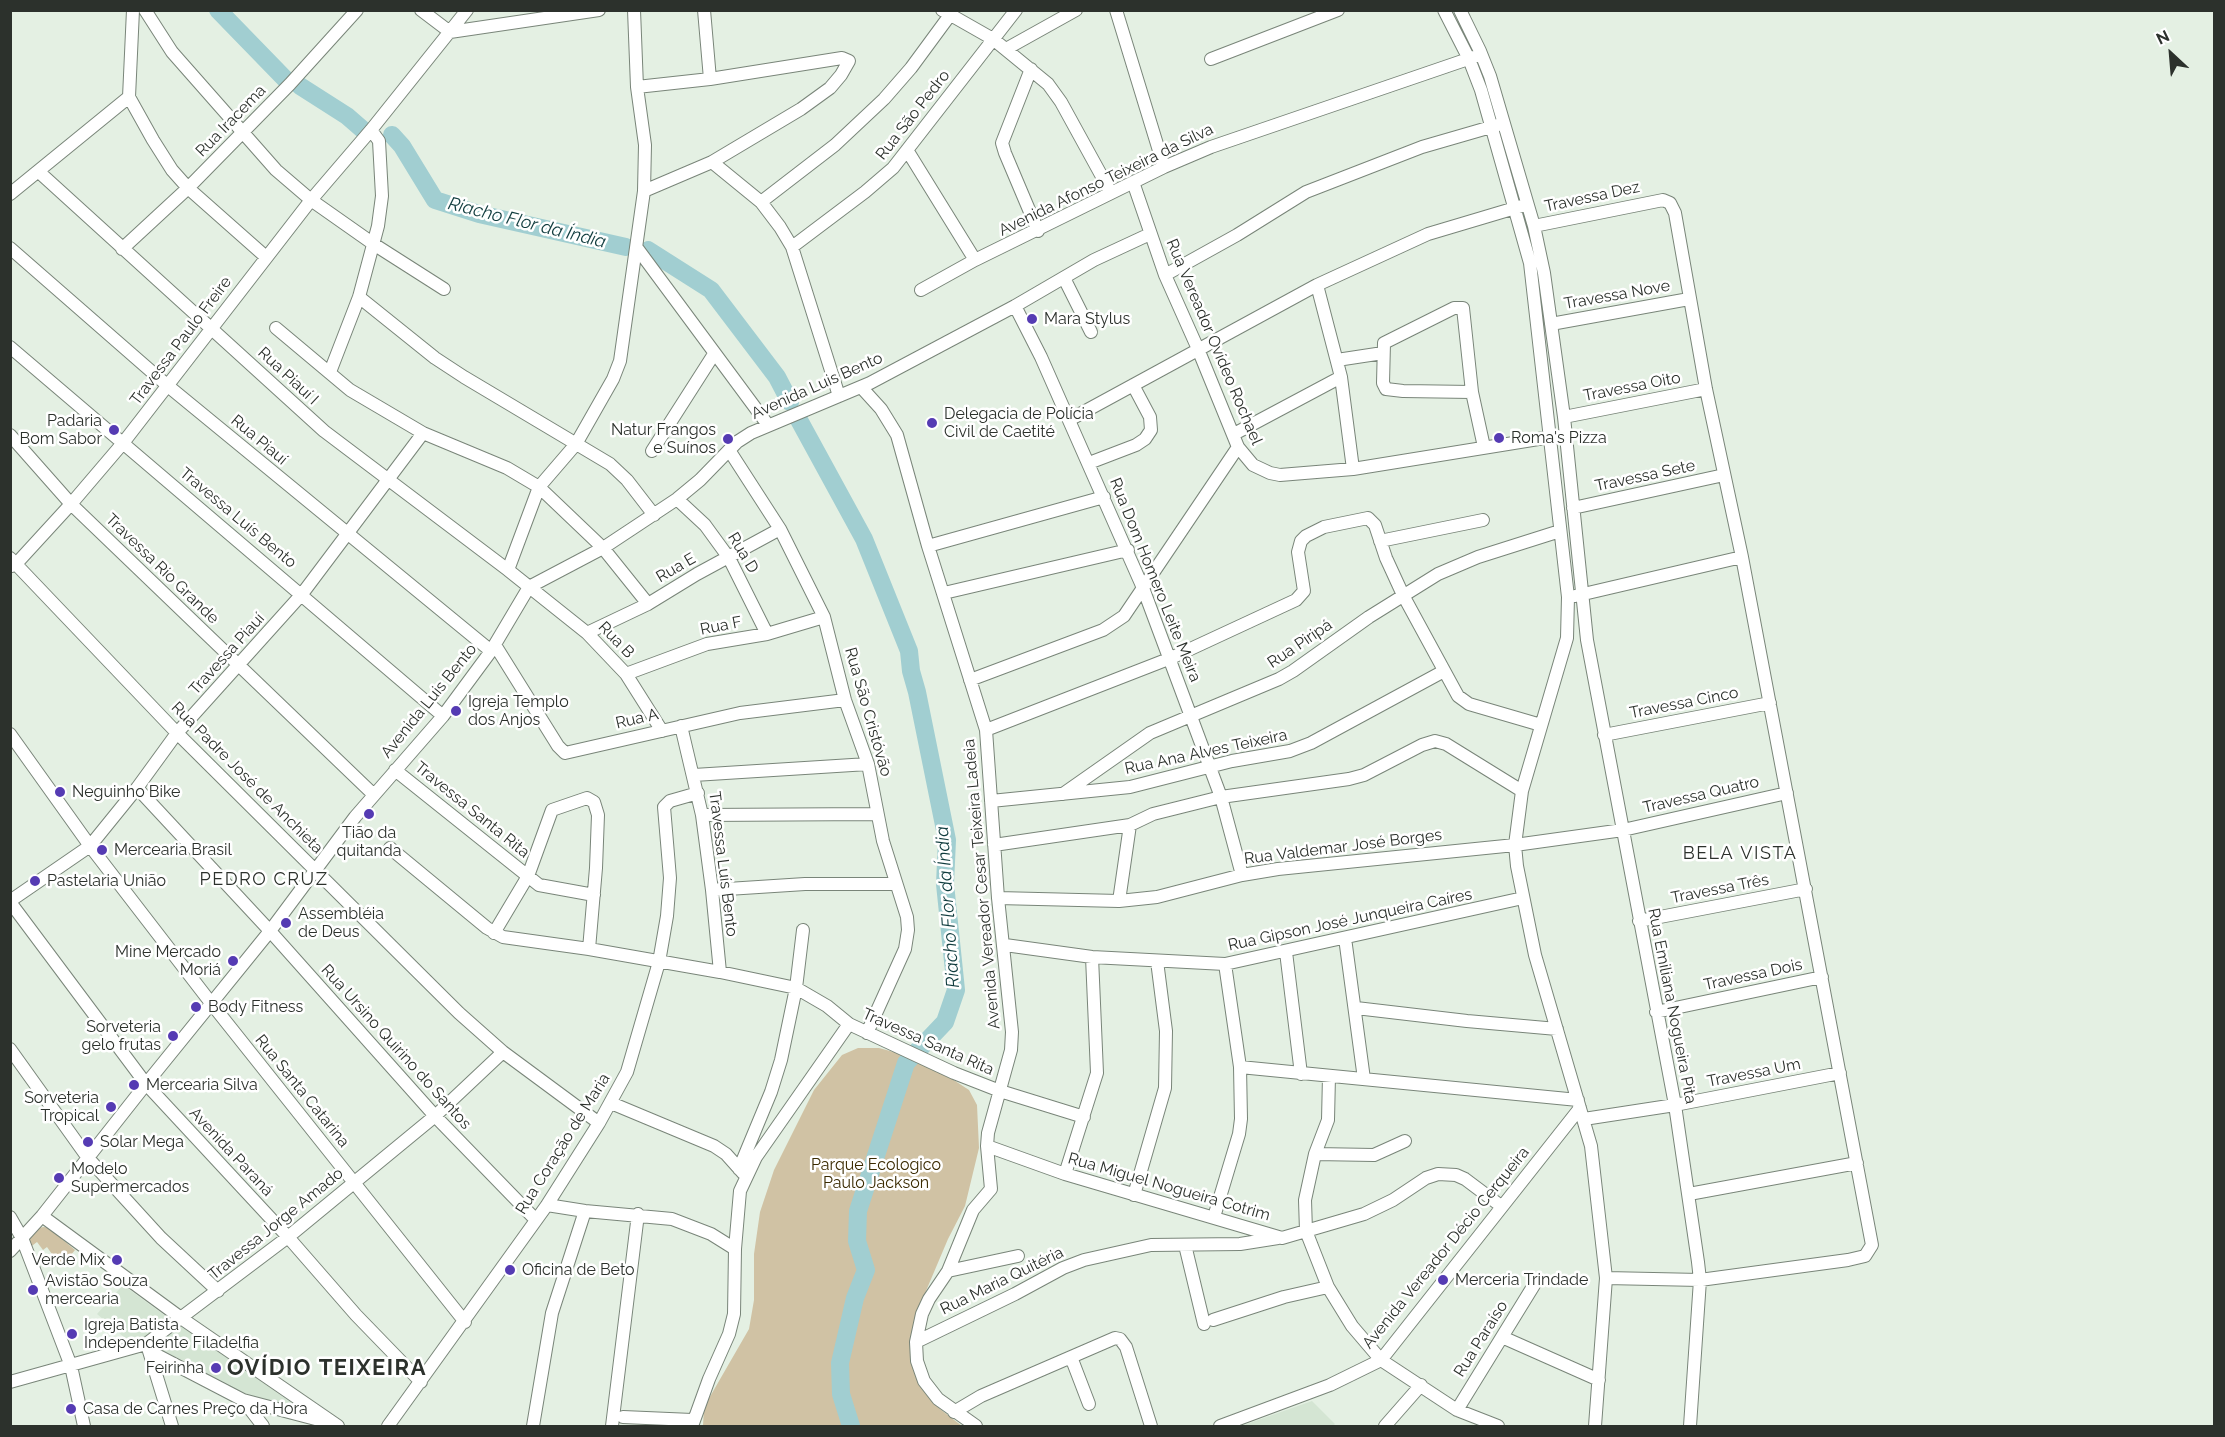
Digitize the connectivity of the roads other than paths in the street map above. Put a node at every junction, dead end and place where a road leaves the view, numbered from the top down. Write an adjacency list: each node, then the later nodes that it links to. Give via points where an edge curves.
1 (133, 10): 26 (street)
2 (145, 10): 29 (street, via 172,52)
3 (357, 10): 29 (street, Rua Iracema)
4 (422, 10): 17 (street)
5 (467, 10): 17 (street, Travessa Paulo Freire)
6 (599, 10): 15 (street)
7 (634, 10): 25 (street)
8 (704, 10): 24 (street)
9 (1016, 10): 18 (street, Rua São Pedro)
10 (1076, 10): 19 (street)
11 (1116, 10): 32 (street)
12 (1338, 10): 21 (street)
13 (1444, 10): 22 (street)
14 (1460, 10): 20 (street)
15 (570, 13): 17 (street)
16 (946, 13): 18 (street); 40 (street, via 884,99 835,145)
17 (450, 32): 28 (street, Travessa Paulo Freire)
18 (993, 39): 19 (street); 30 (street, Rua São Pedro)
19 (1006, 49): 23 (street)
20 (1482, 55): 22 (street, Avenida Afonso Teixeira da Silva); 27 (street)
21 (1211, 59)
22 (1469, 59): 27 (street); 32 (street, Avenida Afonso Teixeira da Silva, via 1229,140)
23 (1031, 69): 38 (street, via 1061,102); 43 (street, via 1002,143)
24 (710, 79): 25 (street); 31 (street, via 842,58 849,61 842,75 818,98)
25 (637, 87): 37 (street, via 645,145)
26 (129, 97): 33 (street); 36 (street, via 172,170)
27 (1498, 125): 41 (street); 52 (street, via 1422,147 1306,192)
28 (371, 130): 39 (street, Travessa Paulo Freire); 45 (street, via 379,141 382,196)
29 (242, 132): 36 (street, Rua Iracema); 39 (street, via 276,170)
30 (907, 150): 46 (street, Rua São Pedro, via 881,180); 51 (street)
31 (712, 162): 37 (street); 40 (street)
32 (1164, 167): 34 (street, Avenida Afonso Teixeira da Silva)
33 (39, 172): 35 (street); 49 (street, Rua Piauí I)
34 (1133, 182): 38 (street, Avenida Afonso Teixeira da Silva); 44 (street, Rua Vereador Ovídeo Rochael)
35 (13, 188)
36 (188, 188): 49 (street, Rua Iracema); 50 (street)
37 (644, 191): 48 (street)
38 (1111, 193): 43 (street, Avenida Afonso Teixeira da Silva)
39 (311, 200): 45 (street); 50 (street, Travessa Paulo Freire)
40 (761, 202): 46 (street)
41 (1521, 206): 42 (street, Rua Emiliana Nogueira Pita); 54 (street, via 1428,234); 84 (street)
42 (1534, 226): 58 (street, Travessa Dez, via 1668,201 1675,213); 60 (street, Rua Emiliana Nogueira Pita)
43 (1038, 231): 51 (street, Avenida Afonso Teixeira da Silva)
44 (1150, 234): 52 (street, Rua Vereador Ovídeo Rochael); 53 (street, Avenida Luis Bento)
45 (375, 245): 55 (street); 57 (street)
46 (792, 247): 76 (street)
47 (10, 248): 72 (street, Rua Piauí)
48 (637, 248): 67 (street); 86 (street, via 620,361)
49 (122, 249): 61 (street, Rua Piauí I)
50 (266, 257): 61 (street, Travessa Paulo Freire)
51 (975, 260): 56 (street, Avenida Afonso Teixeira da Silva)
52 (1165, 275): 65 (street, Rua Vereador Ovídeo Rochael)
53 (1064, 278): 59 (street, Avenida Luis Bento); 63 (street)
54 (1317, 285): 65 (street); 68 (street)
55 (444, 289)
56 (921, 290)
57 (359, 297): 69 (street); 86 (street, via 445,364)
58 (1689, 299): 60 (street, Travessa Nove); 74 (street)
59 (1015, 306): 73 (street, Avenida Luis Bento); 78 (street, Rua Dom Homero Leite Meira)
60 (1551, 324): 77 (street, Rua Emiliana Nogueira Pita)
61 (213, 328): 72 (street, Travessa Paulo Freire); 94 (street, Rua Piauí I, via 324,431)
62 (276, 328): 69 (street)
63 (1092, 332)
64 (10, 347): 85 (street, Travessa Luís Bento)
65 (1198, 349): 71 (street); 81 (street, Rua Vereador Ovídeo Rochael)
66 (1383, 353): 68 (street); 75 (street, via 1386,389); 75 (street, via 1389,339 1461,307 1465,312)
67 (714, 354): 79 (street); 90 (street)
68 (1337, 360): 70 (street)
69 (330, 372): 80 (street, via 350,390)
70 (1341, 377): 81 (street); 92 (street)
71 (1133, 385): 78 (street); 91 (street, via 1150,417 1151,430 1136,446)
72 (168, 386): 85 (street, Travessa Paulo Freire); 104 (street, Rua Piauí)
73 (861, 387): 76 (street, Avenida Luis Bento); 106 (street, Avenida Vereador Cesar Teixeira Ladeia, via 897,435)
74 (1706, 389): 77 (street, Travessa Oito); 93 (street)
75 (1472, 392): 88 (street)
76 (839, 396): 79 (street, Avenida Luis Bento)
77 (1564, 417): 82 (street, Rua Emiliana Nogueira Pita)
78 (1069, 420): 91 (street, Rua Dom Homero Leite Meira)
79 (768, 425): 89 (street, Avenida Luis Bento)
80 (423, 433): 94 (street, Travessa Piauí); 95 (street, via 507,468)
81 (1233, 434): 87 (street, Rua Vereador Ovídeo Rochael)
82 (1566, 434): 84 (street, Rua Vereador Ovídeo Rochael); 99 (street, Rua Emiliana Nogueira Pita)
83 (10, 435): 98 (street, Travessa Rio Grande)
84 (1550, 437): 88 (street, Rua Vereador Ovídeo Rochael); 103 (street)
85 (123, 443): 98 (street, Travessa Paulo Freire); 116 (street, Travessa Luís Bento)
86 (576, 444): 95 (street); 100 (street, via 620,472)
87 (1238, 447): 92 (street, Rua Vereador Ovídeo Rochael, via 1253,465 1270,473 1292,475); 114 (street)
88 (1484, 447): 92 (street, Rua Vereador Ovídeo Rochael)
89 (729, 450): 97 (street, Avenida Luis Bento); 102 (street, Rua São Cristóvão)
90 (652, 451)
91 (1089, 463): 96 (street, Rua Dom Homero Leite Meira)
92 (1353, 469)
93 (1724, 476): 99 (street, Travessa Sete); 109 (street)
94 (387, 480): 104 (street, Travessa Piauí); 112 (street, Rua Piauí I)
95 (539, 487): 107 (street); 112 (street)
96 (1104, 497): 106 (street); 108 (street, Rua Dom Homero Leite Meira)
97 (677, 499): 100 (street, Avenida Luis Bento); 110 (street, Rua D, via 705,525)
98 (71, 504): 111 (street, Travessa Paulo Freire); 127 (street, Travessa Rio Grande)
99 (1573, 508): 117 (street, Rua Emiliana Nogueira Pita)
100 (654, 515): 107 (street, Avenida Luis Bento)
101 (1483, 520): 105 (street)
102 (780, 529): 110 (street, Rua E); 121 (street, Rua São Cristóvão)
103 (1560, 531): 118 (street, Rua Piripá, via 1464,562); 119 (street)
104 (347, 534): 116 (street, Travessa Piauí); 125 (street, Rua Piauí)
105 (1380, 541): 118 (street); 126 (street, via 1374,522 1365,519 1314,531 1301,541 1298,552 1305,587 1302,596)
106 (928, 546): 115 (street, Avenida Vereador Cesar Teixeira Ladeia)
107 (603, 548): 113 (street, Avenida Luis Bento); 120 (street)
108 (1128, 550): 114 (street, Rua Dom Homero Leite Meira); 115 (street)
109 (1742, 557): 117 (street); 132 (street)
110 (729, 558): 120 (street, Rua E); 123 (street, Rua D)
111 (12, 563): 139 (street, Rua Padre José de Anchieta)
112 (508, 570): 113 (street, Rua Piauí I)
113 (529, 587): 122 (street, Rua B); 125 (street, Avenida Luis Bento)
114 (1143, 588): 126 (street, Rua Dom Homero Leite Meira); 130 (street, via 1124,616 1103,630)
115 (944, 593): 130 (street, Avenida Vereador Cesar Teixeira Ladeia)
116 (302, 594): 127 (street, Travessa Piauí); 134 (street, Travessa Luís Bento)
117 (1582, 594): 119 (street); 124 (street); 141 (street, Rua Emiliana Nogueira Pita)
118 (1403, 595): 128 (street); 133 (street, Rua Piripá, via 1279,680)
119 (1568, 597): 124 (street)
120 (648, 604): 122 (street, Rua E)
121 (824, 617): 123 (street, Rua F); 131 (street, Rua São Cristóvão)
122 (587, 633): 129 (street, Rua B)
123 (767, 634): 129 (street, Rua F, via 707,644)
124 (1567, 638): 135 (street)
125 (493, 648): 134 (street, Avenida Luis Bento); 138 (street, Rua A, via 563,752)
126 (1171, 658): 133 (street, Rua Dom Homero Leite Meira); 137 (street)
127 (239, 666): 139 (street, Travessa Piauí); 151 (street, Travessa Rio Grande)
128 (1444, 671): 135 (street, via 1458,696 1468,704); 143 (street, Rua Ana Alves Teixeira, via 1300,748)
129 (626, 674): 138 (street, Rua B)
130 (970, 680): 137 (street, Avenida Vereador Cesar Teixeira Ladeia)
131 (845, 700): 136 (street, Rua A, via 756,710); 142 (street, Rua São Cristóvão)
132 (1770, 702): 141 (street, Travessa Cinco); 149 (street)
133 (1190, 715): 143 (street, Rua Dom Homero Leite Meira); 150 (street, Rua Piripá, via 1142,737)
134 (443, 716): 144 (street, Avenida Luis Bento)
135 (1541, 725): 147 (street)
136 (681, 726): 138 (street, Rua A); 145 (street, Travessa Luís Bento)
137 (986, 730): 153 (street, Avenida Vereador Cesar Teixeira Ladeia)
138 (662, 731)
139 (177, 733): 146 (street, Travessa Piauí); 162 (street, Rua Padre José de Anchieta)
140 (10, 734): 160 (street, Rua Santa Catarina)
141 (1604, 735): 157 (street, Rua Emiliana Nogueira Pita)
142 (868, 764): 145 (street); 154 (street, Rua São Cristóvão)
143 (1209, 767): 150 (street, Rua Ana Alves Teixeira, via 1130,787); 152 (street, Rua Dom Homero Leite Meira)
144 (395, 770): 151 (street, Avenida Luis Bento); 164 (street, Travessa Santa Rita)
145 (694, 775): 148 (street, Travessa Luís Bento)
146 (137, 788): 160 (street, Travessa Piauí); 175 (street, Rua Ursino Quirino do Santos)
147 (1522, 791): 152 (street, via 1435,741 1349,779); 159 (street)
148 (698, 793): 155 (street, Travessa Luís Bento); 183 (street, Rua Coração de Maria, via 670,801 664,807 670,887)
149 (1787, 793): 157 (street, Travessa Quatro); 166 (street)
150 (1063, 794): 153 (street, Rua Ana Alves Teixeira)
151 (374, 795): 162 (street, Avenida Luis Bento)
152 (1221, 797): 156 (street, via 1153,814); 163 (street, Rua Dom Homero Leite Meira)
153 (991, 801): 158 (street, Avenida Vereador Cesar Teixeira Ladeia)
154 (877, 814): 155 (street); 165 (street, Rua São Cristóvão)
155 (702, 815): 167 (street, Travessa Luís Bento)
156 (1130, 825): 158 (street); 171 (street)
157 (1623, 830): 159 (street, Travessa Quatro); 173 (street, Rua Emiliana Nogueira Pita)
158 (994, 845): 169 (street, Avenida Vereador Cesar Teixeira Ladeia)
159 (1515, 845): 163 (street, Rua Valdemar José Borges); 170 (street)
160 (90, 846): 172 (street, Travessa Piauí); 188 (street, Rua Santa Catarina)
161 (390, 848): 176 (street, Travessa Santa Rita)
162 (314, 869): 175 (street, Avenida Luis Bento); 195 (street, Rua Padre José de Anchieta)
163 (1242, 875): 171 (street, Rua Valdemar José Borges, via 1157,897)
164 (528, 876): 168 (street, Travessa Santa Rita, via 539,885); 168 (street, Travessa Santa Rita, via 552,810 587,798 594,802 598,815); 176 (street, Travessa Santa Rita)
165 (896, 884): 167 (street); 193 (street, Rua São Cristóvão, via 907,917 907,938)
166 (1806, 889): 173 (street, Travessa Três); 186 (street)
167 (712, 890): 185 (street, Travessa Luís Bento)
168 (594, 895): 179 (street, Travessa Santa Rita)
169 (998, 898): 171 (street, Rua Valdemar José Borges); 178 (street, Avenida Vereador Cesar Teixeira Ladeia)
170 (1523, 898): 177 (street, Rua Gipson José Junqueira Caíres); 192 (street, via 1534,955)
171 (1119, 900)
172 (10, 902): 201 (street, Avenida Paraná)
173 (1639, 921): 190 (street, Rua Emiliana Nogueira Pita)
174 (803, 930): 187 (street)
175 (270, 931): 188 (street, Avenida Luis Bento); 206 (street, Rua Ursino Quirino do Santos)
176 (494, 933): 179 (street, Travessa Santa Rita)
177 (1345, 938): 180 (street, Rua Gipson José Junqueira Caíres); 189 (street)
178 (1005, 945): 181 (street, Rua Gipson José Junqueira Caíres); 202 (street, Avenida Vereador Cesar Teixeira Ladeia, via 1012,1032)
179 (589, 949): 183 (street, Travessa Santa Rita)
180 (1286, 952): 184 (street, Rua Gipson José Junqueira Caíres); 198 (street)
181 (1092, 957): 182 (street, Rua Gipson José Junqueira Caíres); 207 (street, via 1097,1073)
182 (1157, 961): 184 (street, Rua Gipson José Junqueira Caíres); 218 (street, via 1166,1031 1165,1088)
183 (658, 962): 185 (street, Travessa Santa Rita); 203 (street, Rua Coração de Maria, via 633,1057)
184 (1225, 964): 196 (street)
185 (720, 972): 187 (street, Travessa Santa Rita)
186 (1822, 977): 190 (street, Travessa Dois); 197 (street)
187 (796, 988): 191 (street, Travessa Santa Rita); 214 (street, via 781,1060)
188 (211, 1003): 201 (street, Avenida Luis Bento); 216 (street, Rua Santa Catarina)
189 (1356, 1008): 192 (street); 200 (street)
190 (1656, 1012): 204 (street, Rua Emiliana Nogueira Pita)
191 (849, 1024): 193 (street, Travessa Santa Rita); 214 (street)
192 (1557, 1029): 205 (street)
193 (867, 1033): 202 (street, Travessa Santa Rita)
194 (10, 1049): 212 (street)
195 (503, 1052): 206 (street, Travessa Jorge Amado); 208 (street, Rua Padre José de Anchieta)
196 (1240, 1067): 198 (street, Travessa Um); 225 (street, via 1239,1134)
197 (1840, 1072): 204 (street, Travessa Um); 213 (street)
198 (1301, 1074): 199 (street, Travessa Um)
199 (1329, 1076): 200 (street, Travessa Um); 211 (street, via 1328,1120)
200 (1365, 1079): 205 (street, Travessa Um)
201 (146, 1084): 212 (street, Avenida Luis Bento); 228 (street, Avenida Paraná)
202 (1000, 1091): 207 (street, Travessa Santa Rita); 210 (street, Avenida Vereador Cesar Teixeira Ladeia)
203 (611, 1103): 208 (street, Rua Coração de Maria); 214 (street, via 714,1146)
204 (1675, 1105): 205 (street, Travessa Um); 217 (street, Rua Emiliana Nogueira Pita)
205 (1581, 1109): 220 (street, Avenida Vereador Décio Cerqueira); 236 (street, via 1591,1146)
206 (435, 1116): 216 (street, Travessa Jorge Amado); 226 (street, Rua Ursino Quirino do Santos)
207 (1084, 1117): 215 (street)
208 (599, 1123): 219 (street, Rua Coração de Maria)
209 (1405, 1141): 211 (street, via 1374,1155)
210 (987, 1146): 215 (street, Rua Miguel Nogueira Cotrim); 235 (street, Avenida Vereador Cesar Teixeira Ladeia, via 991,1189 973,1210)
211 (1315, 1154): 227 (street, via 1305,1200)
212 (88, 1158): 223 (street, Avenida Luis Bento); 240 (street, via 161,1238)
213 (1857, 1163): 217 (street); 237 (street, via 1872,1245 1865,1256)
214 (742, 1173): 232 (street)
215 (1065, 1174): 218 (street, Rua Miguel Nogueira Cotrim)
216 (354, 1182): 228 (street, Travessa Jorge Amado); 242 (street, Rua Santa Catarina)
217 (1689, 1194): 237 (street, Rua Emiliana Nogueira Pita)
218 (1134, 1195): 225 (street, Rua Miguel Nogueira Cotrim)
219 (547, 1205): 221 (street); 226 (street, Rua Coração de Maria)
220 (1501, 1206): 227 (street, Rua Miguel Nogueira Cotrim, via 1465,1179 1438,1174 1364,1214); 247 (street, Avenida Vereador Décio Cerqueira)
221 (585, 1211): 222 (street); 264 (street, via 552,1313)
222 (638, 1214): 232 (street, via 689,1224); 265 (street)
223 (42, 1216): 229 (street, Avenida Luis Bento); 241 (street)
224 (10, 1217): 229 (street)
225 (1214, 1217): 230 (street, Rua Miguel Nogueira Cotrim)
226 (535, 1219): 242 (street, Rua Coração de Maria)
227 (1306, 1231): 230 (street, Rua Miguel Nogueira Cotrim); 239 (street)
228 (288, 1237): 240 (street, Travessa Jorge Amado); 251 (street, Avenida Paraná)
229 (22, 1238): 233 (street, Avenida Luis Bento); 248 (street)
230 (1282, 1238): 231 (street, Rua Maria Quitéria)
231 (1185, 1245): 239 (street, via 1208,1322); 244 (street, Rua Maria Quitéria, via 1151,1245 1084,1260)
232 (735, 1250): 258 (street, via 734,1314)
233 (10, 1251)
234 (1018, 1256): 235 (street)
235 (948, 1271): 244 (street, Avenida Vereador Cesar Teixeira Ladeia, via 925,1307)
236 (1606, 1278): 237 (street); 249 (street)
237 (1700, 1280): 272 (street, Rua Emiliana Nogueira Pita)
238 (1534, 1285): 243 (street, Rua Paraíso)
239 (1328, 1287): 247 (street, via 1352,1326)
240 (218, 1292): 241 (street, Travessa Jorge Amado)
241 (181, 1318): 245 (street, Travessa Jorge Amado); 259 (street)
242 (465, 1322): 251 (street, Rua Coração de Maria)
243 (1502, 1337): 249 (street); 255 (street, Rua Paraíso)
244 (916, 1342): 256 (street, Avenida Vereador Cesar Teixeira Ladeia, via 924,1381)
245 (148, 1348): 248 (street); 253 (street); 261 (street)
246 (1071, 1357): 254 (street); 256 (street); 267 (street, via 1120,1339)
247 (1381, 1360): 252 (street); 268 (street, Avenida Vereador Décio Cerqueira, via 1330,1385)
248 (72, 1366): 250 (street); 260 (street)
249 (1599, 1380): 271 (street)
250 (10, 1382)
251 (421, 1382): 263 (street, Rua Coração de Maria)
252 (1421, 1385): 255 (street); 269 (street)
253 (243, 1400): 259 (street); 262 (street)
254 (1089, 1404)
255 (1457, 1410): 270 (street)
256 (954, 1412): 266 (street, Avenida Vereador Cesar Teixeira Ladeia)
257 (623, 1417): 258 (street)
258 (692, 1424)
259 (334, 1425)
260 (84, 1426)
261 (172, 1426)
262 (263, 1426)
263 (388, 1426)
264 (532, 1426)
265 (612, 1426)
266 (976, 1426)
267 (1151, 1426)
268 (1220, 1426)
269 (1385, 1426)
270 (1498, 1426)
271 (1596, 1426)
272 (1690, 1426)

